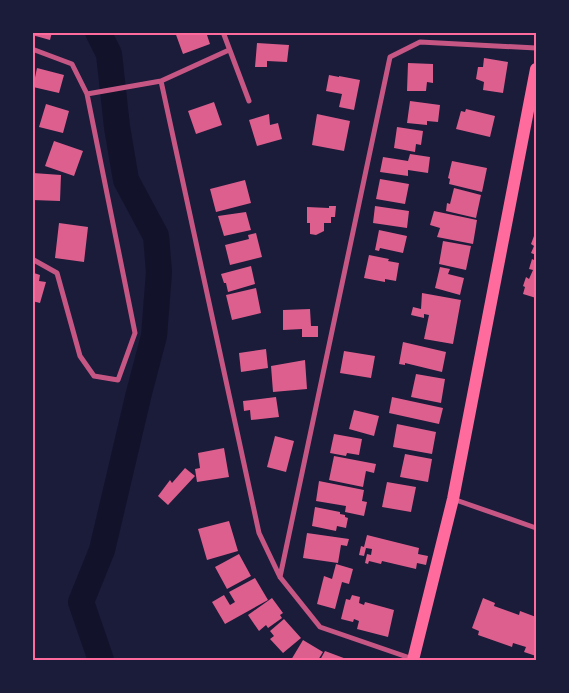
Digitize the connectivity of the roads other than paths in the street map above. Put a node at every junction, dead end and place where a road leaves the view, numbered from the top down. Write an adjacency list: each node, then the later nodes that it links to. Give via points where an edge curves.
1 (223, 32): 4 (street)
2 (536, 48): 12 (street, via 420,42 390,57)
3 (32, 49): 7 (street, via 72,64)
4 (229, 50): 6 (street); 8 (street)
5 (536, 69): 10 (main road)
6 (161, 81): 7 (street); 12 (street, via 259,533)
7 (86, 94): 9 (street, via 134,333 118,380 94,376 80,356 57,273)
8 (249, 101)
9 (32, 259)
10 (453, 499): 11 (street); 13 (main road)
11 (536, 528)
12 (280, 577): 13 (street, via 320,627)
13 (413, 660)

